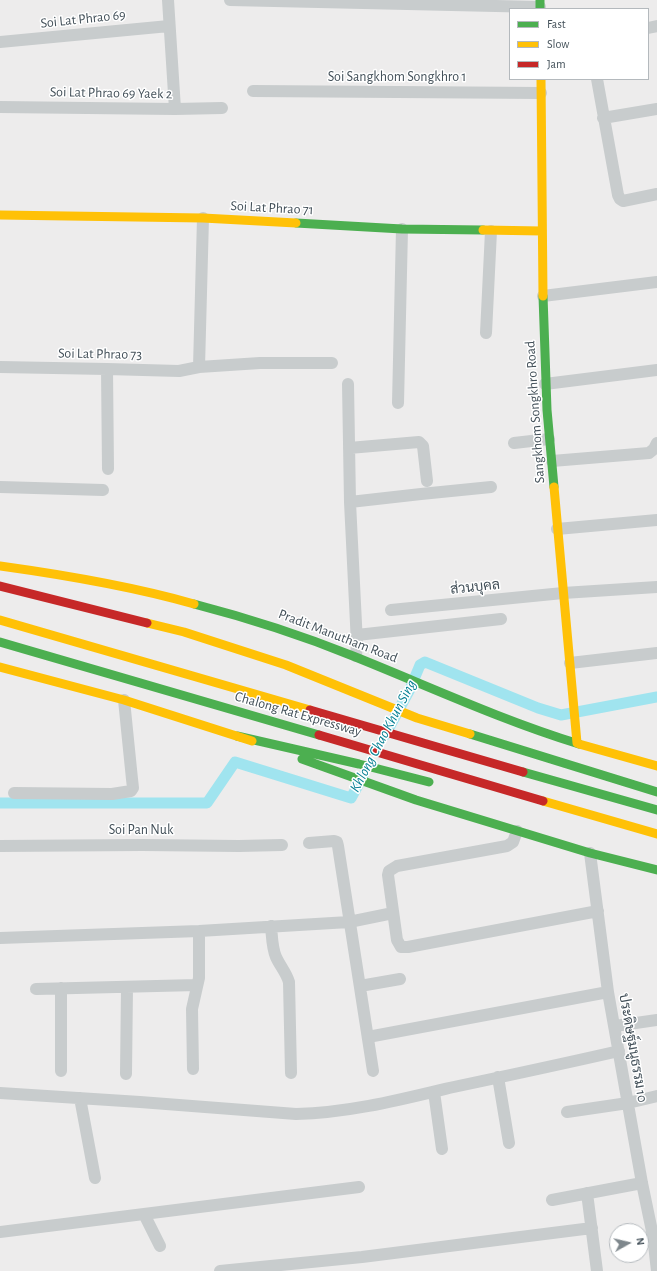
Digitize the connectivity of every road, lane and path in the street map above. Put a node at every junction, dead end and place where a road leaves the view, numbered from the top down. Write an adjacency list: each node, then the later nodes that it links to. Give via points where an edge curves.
1 (168, 0): 4 (street)
2 (230, 0): 3 (street)
3 (540, 5)
4 (169, 26): 5 (street, Soi Lat Phrao 69); 12 (street)
5 (0, 42)
6 (541, 80): 9 (main road, Sangkhom Songkhro Road)
7 (598, 80): 14 (street)
8 (253, 91): 9 (street, Soi Sangkhom Songkhro 1)
9 (541, 93): 20 (main road, Sangkhom Songkhro Road)
10 (0, 107): 12 (street, Soi Lat Phrao 69 Yaek 2)
11 (222, 108): 12 (street, Soi Lat Phrao 69 Yaek 2)
12 (175, 109)
13 (657, 109): 14 (street)
14 (604, 118): 15 (street, via 620,199 623,201)
15 (657, 194)
16 (0, 215): 17 (main road, Soi Lat Phrao 71)
17 (203, 218): 18 (main road, Soi Lat Phrao 71); 25 (street)
18 (402, 229): 19 (main road, Soi Lat Phrao 71); 31 (street)
19 (491, 231): 20 (main road, Soi Lat Phrao 71); 23 (street)
20 (542, 231): 22 (main road, Sangkhom Songkhro Road)
21 (657, 282): 22 (street)
22 (542, 296): 30 (main road, Sangkhom Songkhro Road)
23 (486, 333)
24 (332, 363): 25 (street, Soi Lat Phrao 73, via 260,363)
25 (199, 367): 27 (street, Soi Lat Phrao 73, via 179,371)
26 (0, 368): 27 (street, Soi Lat Phrao 73)
27 (107, 368): 37 (street)
28 (657, 370): 30 (street)
29 (348, 384): 35 (street)
30 (545, 384): 32 (main road, Sangkhom Songkhro Road)
31 (398, 403)
32 (549, 439): 33 (street); 36 (main road, Sangkhom Songkhro Road)
33 (514, 443)
34 (657, 443): 36 (street, via 649,453)
35 (349, 448): 38 (street, via 419,442 423,446); 42 (street)
36 (552, 461): 44 (main road, Sangkhom Songkhro Road)
37 (108, 469)
38 (426, 481)
39 (0, 487): 41 (street)
40 (491, 487): 42 (street)
41 (103, 490)
42 (350, 502): 52 (street)
43 (657, 520): 44 (street)
44 (557, 529): 48 (main road, Sangkhom Songkhro Road)
45 (0, 566): 55 (main road, Pradit Manutham Road, via 42,571 165,595 251,620)
46 (0, 586): 63 (main road, via 184,632 286,665 417,718)
47 (657, 587): 48 (street, ส่วนบุคล)
48 (563, 593): 49 (street, ส่วนบุคล); 56 (main road, Sangkhom Songkhro Road)
49 (391, 610)
50 (0, 620): 65 (main road, Chalong Rat Expressway)
51 (501, 620): 52 (street)
52 (357, 634): 55 (street)
53 (0, 642): 67 (main road, Chalong Rat Expressway)
54 (657, 653): 56 (street)
55 (356, 656): 60 (main road, Pradit Manutham Road, via 507,720)
56 (570, 663): 60 (main road, Sangkhom Songkhro Road)
57 (0, 667): 58 (main road)
58 (124, 700): 59 (main road); 64 (street, via 133,788 131,791 112,794)
59 (237, 736): 62 (main road); 66 (main road, via 416,800)
60 (577, 743): 61 (main road, Pradit Manutham Road)
61 (657, 766)
62 (436, 784)
63 (657, 792)
64 (14, 793)
65 (657, 810)
66 (517, 831): 71 (main road); 74 (street, via 513,842 507,846 392,868 388,875)
67 (657, 834)
68 (309, 843): 75 (street, via 337,842)
69 (282, 845): 70 (street, Soi Pan Nuk)
70 (0, 846)
71 (590, 852): 72 (main road); 73 (street, ประดิษฐ์มนูธรรม 10)
72 (657, 870)
73 (598, 911): 74 (street, via 408,947 402,947 397,940); 85 (street, ประดิษฐ์มนูธรรม 10)
74 (393, 914): 75 (street)
75 (349, 922): 76 (street); 81 (street)
76 (271, 926): 77 (street); 93 (street, via 274,953 289,982)
77 (199, 931): 78 (street); 80 (street, via 200,967)
78 (0, 938)
79 (400, 979): 81 (street)
80 (197, 985): 82 (street); 90 (street, via 192,1009)
81 (360, 986): 88 (street)
82 (126, 987): 83 (street); 94 (street)
83 (61, 988): 84 (street); 91 (street)
84 (36, 989)
85 (608, 992): 87 (street, ประดิษฐ์มนูธรรม 10); 88 (street)
86 (657, 1020): 87 (street)
87 (615, 1026): 89 (street, ประดิษฐ์มนูธรรม 10)
88 (368, 1037): 92 (street)
89 (619, 1052): 95 (street); 100 (street, ประดิษฐ์มนูธรรม 10)
90 (193, 1069)
91 (61, 1071)
92 (373, 1071)
93 (291, 1073)
94 (126, 1074)
95 (498, 1078): 96 (street); 102 (street)
96 (434, 1092): 99 (street, via 317,1114); 103 (street)
97 (0, 1093): 99 (street)
98 (657, 1096): 100 (street)
99 (80, 1098): 104 (street)
100 (628, 1103): 101 (street); 105 (street, ประดิษฐ์มนูธรรม 10)
101 (567, 1112)
102 (509, 1143)
103 (442, 1149)
104 (94, 1178)
105 (642, 1183): 107 (street); 115 (street, ประดิษฐ์มนูธรรม 10)
106 (359, 1187): 109 (street)
107 (587, 1193): 108 (street); 110 (street)
108 (552, 1200)
109 (144, 1214): 111 (street); 112 (street)
110 (592, 1228): 113 (street); 114 (street)
111 (0, 1232)
112 (160, 1246)
113 (220, 1271)
114 (597, 1271)
115 (657, 1271)

